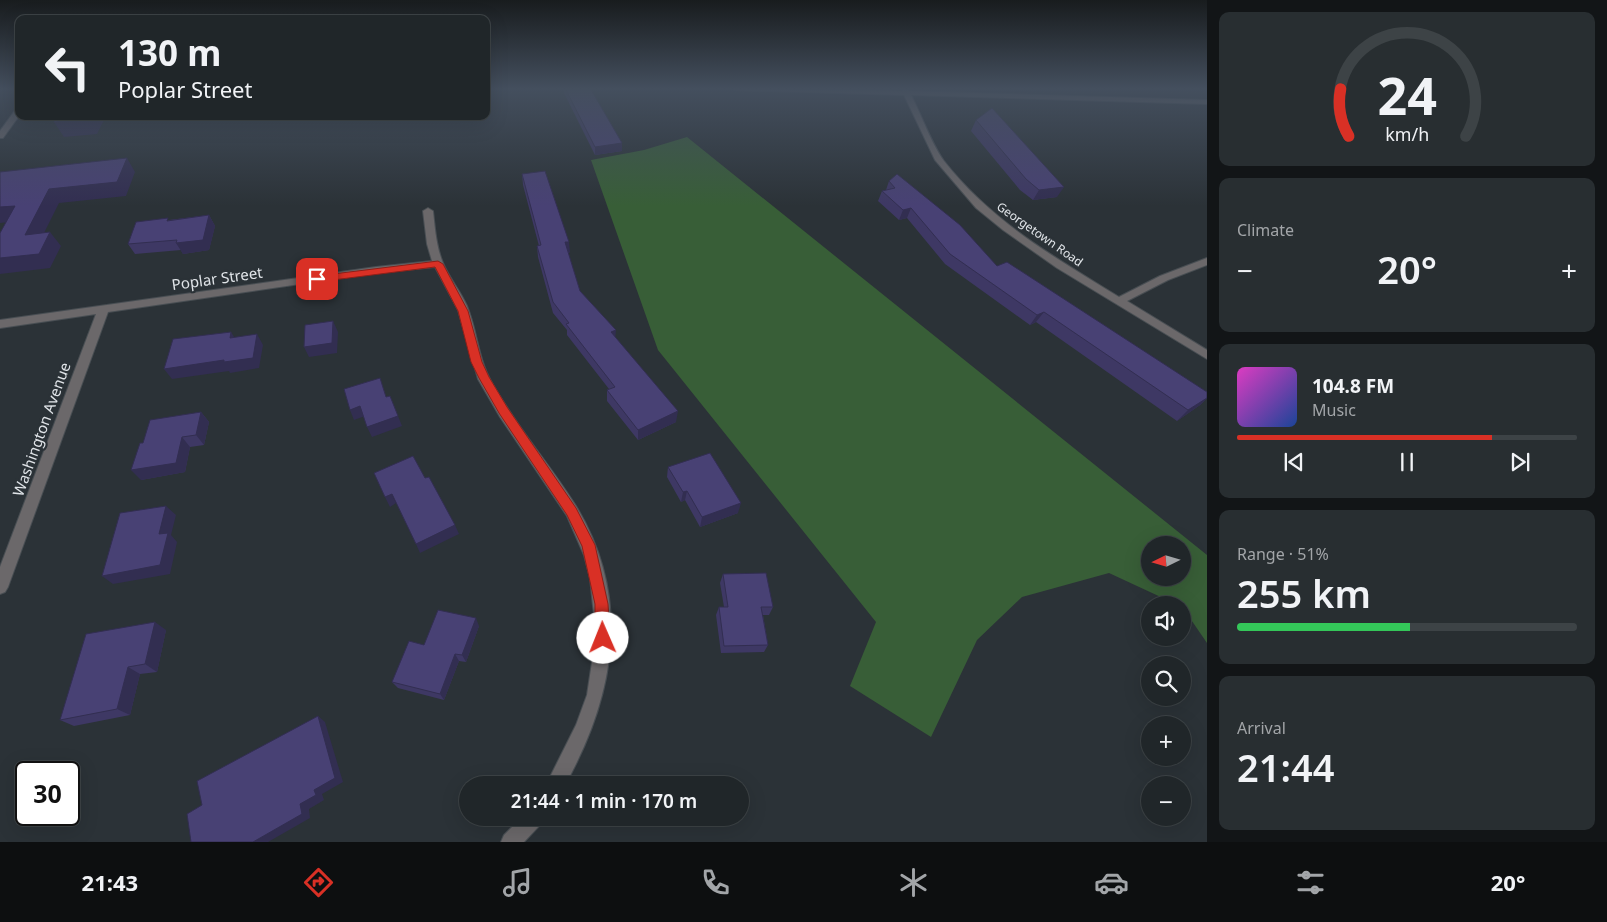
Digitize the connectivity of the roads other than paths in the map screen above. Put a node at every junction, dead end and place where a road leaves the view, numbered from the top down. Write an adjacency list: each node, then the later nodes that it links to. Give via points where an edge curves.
1 (923, 127): 5 (street, Georgetown Road, via 939,160 979,206 1023,240)
2 (428, 212): 4 (street)
3 (1207, 261): 5 (street)
4 (438, 264): 6 (street, Poplar Street); 10 (street, via 463,311 484,378 572,512 594,562 602,604 600,673 587,720)
5 (1119, 301): 8 (street, Georgetown Road)
6 (103, 310): 7 (street, Poplar Street); 9 (street, Washington Avenue)
7 (0, 324)
8 (1207, 356)
9 (0, 587)
10 (560, 776)
11 (526, 826): 12 (street)
12 (511, 842)

